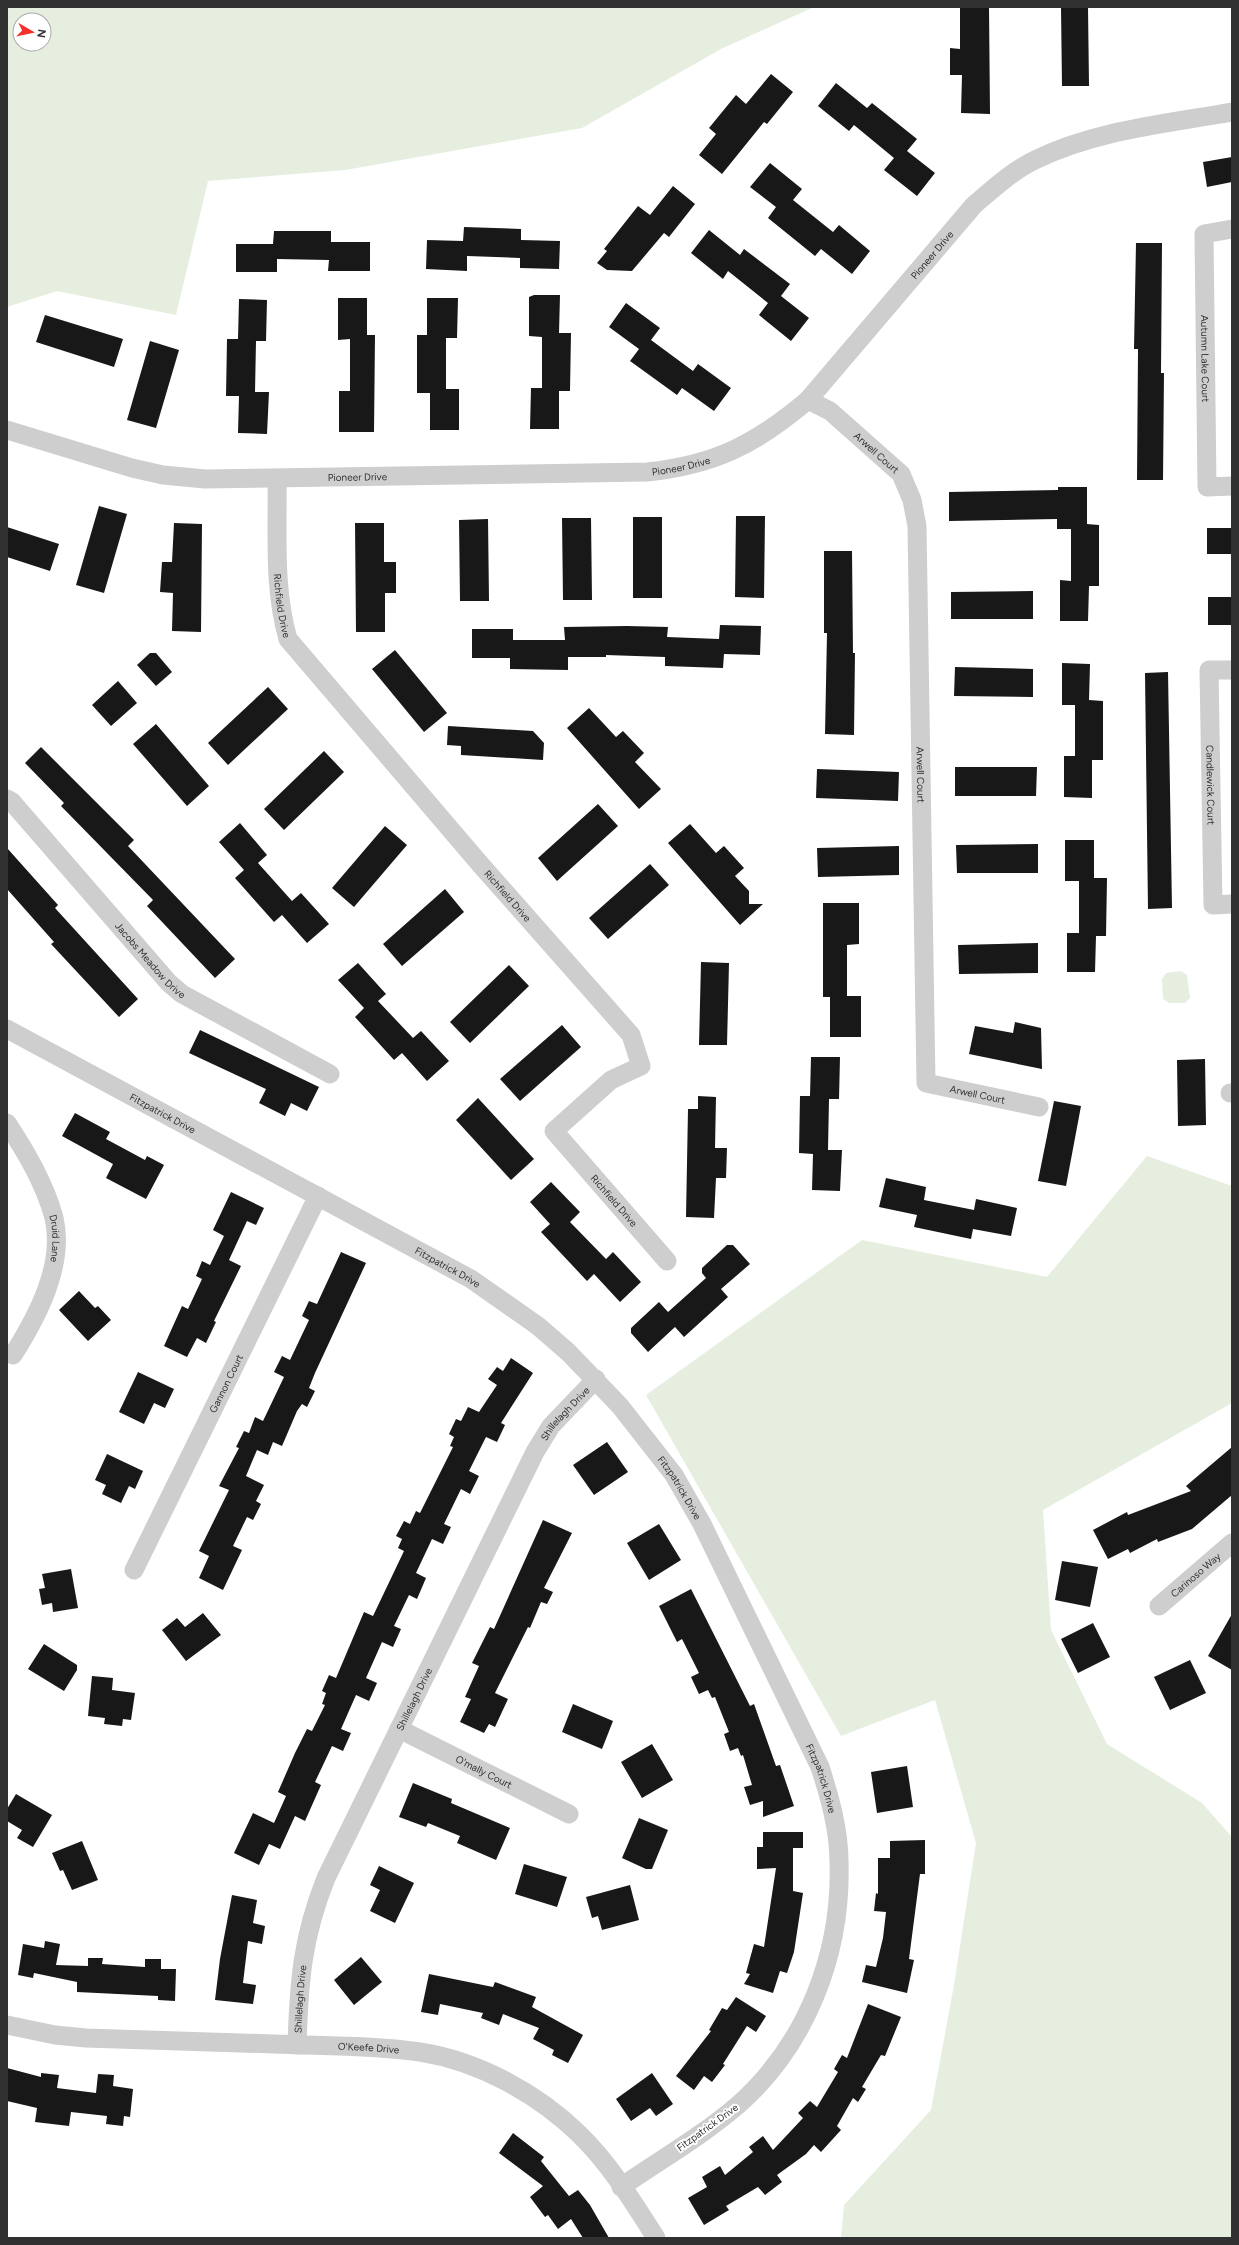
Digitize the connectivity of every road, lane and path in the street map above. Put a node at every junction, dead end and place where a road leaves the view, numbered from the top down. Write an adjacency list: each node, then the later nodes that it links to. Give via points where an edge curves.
1 (1232, 112): 3 (street, Pioneer Drive, via 1089,138 1034,160 1003,180 974,205)
2 (1232, 230): 6 (street, Autumn Lake Court, via 1204,234 1207,487)
3 (808, 400): 5 (street, Pioneer Drive, via 753,441 707,461 667,470 598,474); 12 (street, Arwell Court, via 830,411 901,474 912,500 917,526 926,1082)
4 (7, 430): 5 (street, Pioneer Drive, via 163,475 205,479)
5 (277, 479): 15 (street, Richfield Drive, via 279,595 288,639 631,1036 641,1066 611,1080 554,1131)
6 (1232, 486)
7 (1232, 670): 9 (street, Candlewick Court, via 1209,670 1213,905)
8 (7, 800): 11 (street, Jacobs Meadow Drive, via 12,802 169,983 182,994)
9 (1232, 904)
10 (7, 1029): 14 (street, Fitzpatrick Drive)
11 (330, 1074)
12 (1039, 1106)
13 (7, 1123): 16 (street, Druid Lane, via 32,1164 45,1193 54,1220 55,1242 54,1264 37,1313)
14 (318, 1196): 17 (street, Fitzpatrick Drive, via 471,1279 538,1326); 19 (street, Gannon Court)
15 (667, 1261)
16 (13, 1355)
17 (596, 1379): 21 (street, Shillelagh Drive, via 551,1426 535,1452); 25 (street, Fitzpatrick Drive, via 645,1436 674,1475 706,1530 820,1767 830,1797 840,1861 839,1897 825,1969 812,2004 781,2056 739,2104)
18 (1232, 1543): 20 (street, Carinoso Way)
19 (134, 1570)
20 (1159, 1606)
21 (399, 1729): 22 (street, O'mally Court); 24 (street, Shillelagh Drive, via 326,1878 314,1908 300,1975)
22 (570, 1814)
23 (7, 2025): 24 (street, O'Keefe Drive, via 55,2035 86,2038)
24 (297, 2045): 25 (street, O'Keefe Drive, via 421,2052 500,2079 564,2120 605,2163)
25 (621, 2187): 26 (street, O'Keefe Drive)
26 (656, 2238)

